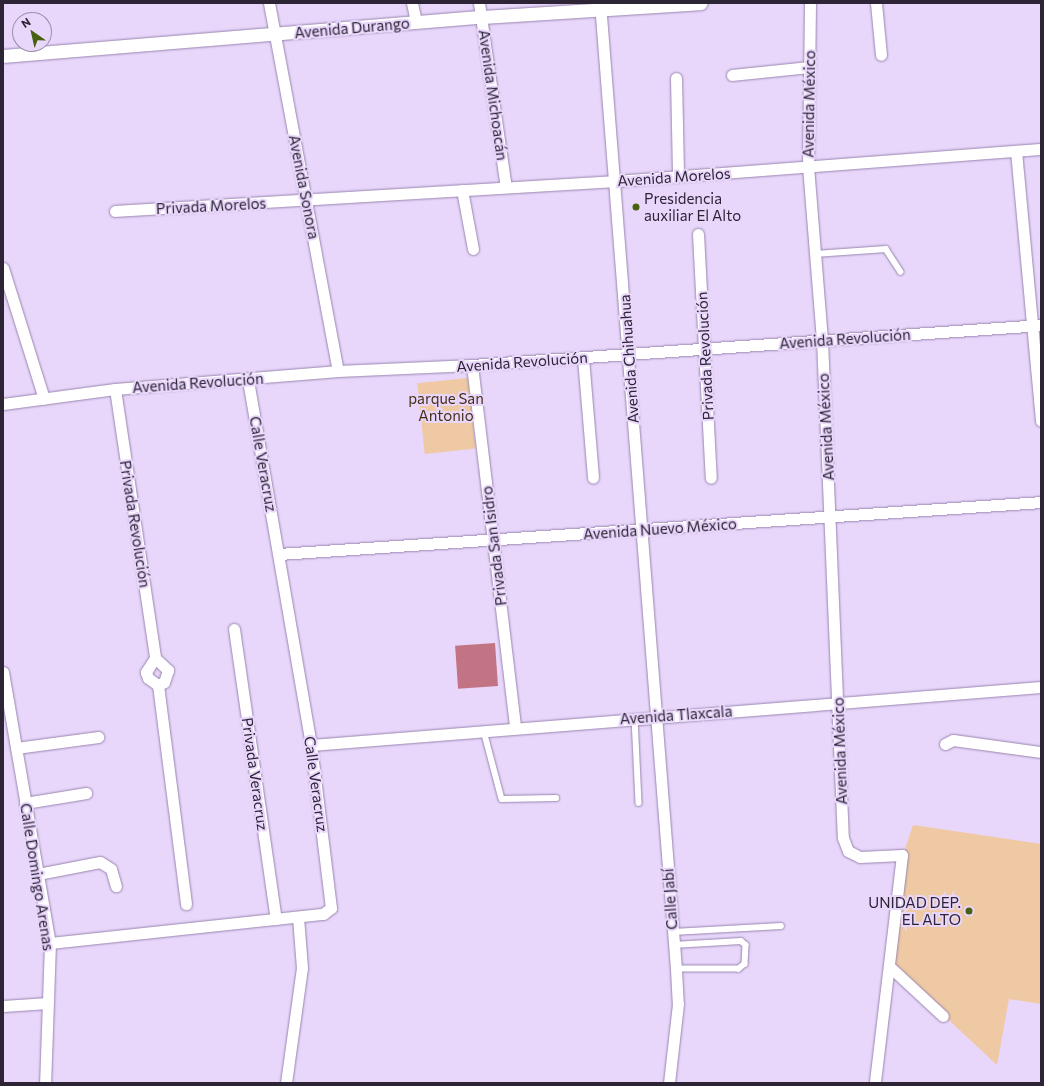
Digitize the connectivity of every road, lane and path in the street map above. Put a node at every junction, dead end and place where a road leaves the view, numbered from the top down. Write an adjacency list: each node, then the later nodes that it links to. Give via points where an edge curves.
1 (269, 3): 10 (street, Avenida Sonora)
2 (412, 3): 9 (street)
3 (478, 3): 8 (street, Avenida Michoacán)
4 (701, 3): 7 (street, Avenida Durango)
5 (810, 3): 13 (street, Avenida México)
6 (876, 3): 11 (street)
7 (600, 7): 8 (street, Avenida Durango); 20 (street, Avenida Chihuahua)
8 (481, 17): 9 (street, Avenida Durango); 21 (street, Avenida Michoacán)
9 (416, 22): 10 (street, Avenida Durango)
10 (275, 34): 12 (street, Avenida Durango); 23 (street, Avenida Sonora)
11 (881, 55)
12 (3, 56)
13 (810, 67): 14 (street); 18 (street, Avenida México)
14 (732, 76)
15 (676, 78): 19 (street)
16 (1041, 149): 17 (street, Avenida Morelos)
17 (1016, 151): 18 (street, Avenida Morelos); 30 (street)
18 (808, 166): 19 (street, Avenida Morelos); 27 (street, Avenida México)
19 (678, 176): 20 (street, Avenida Morelos)
20 (615, 181): 21 (street, Avenida Morelos); 33 (street, Avenida Chihuahua)
21 (506, 187): 22 (street, Avenida Morelos)
22 (462, 190): 23 (street, Avenida Morelos); 26 (street)
23 (307, 201): 24 (street, Privada Morelos); 36 (street, Avenida Sonora)
24 (115, 211)
25 (698, 234): 32 (street, Privada Revolución)
26 (473, 249)
27 (815, 254): 29 (lane, via 886,249); 31 (street, Avenida México)
28 (3, 268): 39 (street)
29 (901, 272)
30 (1037, 325): 31 (street, Avenida Revolución); 41 (street)
31 (822, 340): 32 (street, Avenida Revolución); 45 (street, Avenida México)
32 (706, 349): 33 (street, Avenida Revolución); 43 (street, Privada Revolución)
33 (629, 355): 34 (street, Avenida Revolución); 46 (street, Avenida Chihuahua)
34 (583, 358): 35 (street, Avenida Revolución); 42 (street)
35 (472, 365): 36 (street, Avenida Revolución); 47 (street, Privada San Isidro)
36 (338, 371): 37 (street, Avenida Revolución)
37 (248, 380): 38 (street, Avenida Revolución); 48 (street, Calle Veracruz)
38 (115, 390): 39 (street, Avenida Revolución); 50 (street, Privada Revolución)
39 (44, 399): 40 (street, Avenida Revolución)
40 (3, 404)
41 (1041, 422)
42 (593, 478)
43 (711, 478)
44 (1041, 502): 45 (street, Avenida Nuevo México)
45 (831, 517): 46 (street, Avenida Nuevo México); 54 (street, Avenida México)
46 (642, 530): 47 (street, Avenida Nuevo México); 55 (street, Avenida Chihuahua)
47 (493, 541): 48 (street, Avenida Nuevo México); 57 (street, Privada San Isidro)
48 (279, 554): 61 (street, Calle Veracruz)
49 (234, 629): 72 (street, Privada Veracruz)
50 (155, 658): 52 (street, via 146,672 148,678); 52 (street, via 168,670 164,682)
51 (3, 672): 62 (street, Calle Domingo Arenas)
52 (158, 685): 70 (street)
53 (1041, 687): 54 (street, Avenida Tlaxcala)
54 (838, 704): 55 (street, Avenida Tlaxcala); 77 (street, Avenida México, via 844,838 848,850 860,857 902,855)
55 (656, 715): 56 (street, Avenida Tlaxcala); 74 (street, Calle Jabí)
56 (635, 717): 57 (street, Avenida Tlaxcala); 67 (lane)
57 (516, 728): 58 (street, Avenida Tlaxcala)
58 (484, 730): 61 (street, Avenida Tlaxcala); 65 (lane, via 502,799)
59 (98, 737): 62 (street)
60 (945, 744): 63 (street, via 954,740)
61 (310, 745): 71 (street, Calle Veracruz, via 332,901 331,908 323,914)
62 (16, 748): 66 (street, Calle Domingo Arenas)
63 (1041, 752)
64 (86, 793): 66 (street)
65 (556, 798)
66 (25, 803): 68 (street, Calle Domingo Arenas)
67 (639, 803)
68 (38, 874): 69 (street, via 100,862 107,864); 75 (street, Calle Domingo Arenas)
69 (116, 886)
70 (186, 904)
71 (298, 917): 72 (street, Calle Veracruz); 83 (street, via 302,968)
72 (276, 919): 75 (street, Calle Veracruz)
73 (781, 926): 74 (lane)
74 (672, 932): 76 (street, Calle Jabí)
75 (50, 943): 79 (street, Calle Domingo Arenas)
76 (673, 945): 78 (street, Calle Jabí); 78 (lane, via 741,941 746,945 745,964 738,969)
77 (890, 967): 81 (street); 85 (street)
78 (676, 969): 84 (street, Calle Jabí, via 678,1004)
79 (48, 1003): 80 (street); 82 (street, Calle Domingo Arenas)
80 (3, 1006)
81 (943, 1016)
82 (45, 1083)
83 (286, 1083)
84 (668, 1083)
85 (875, 1083)

